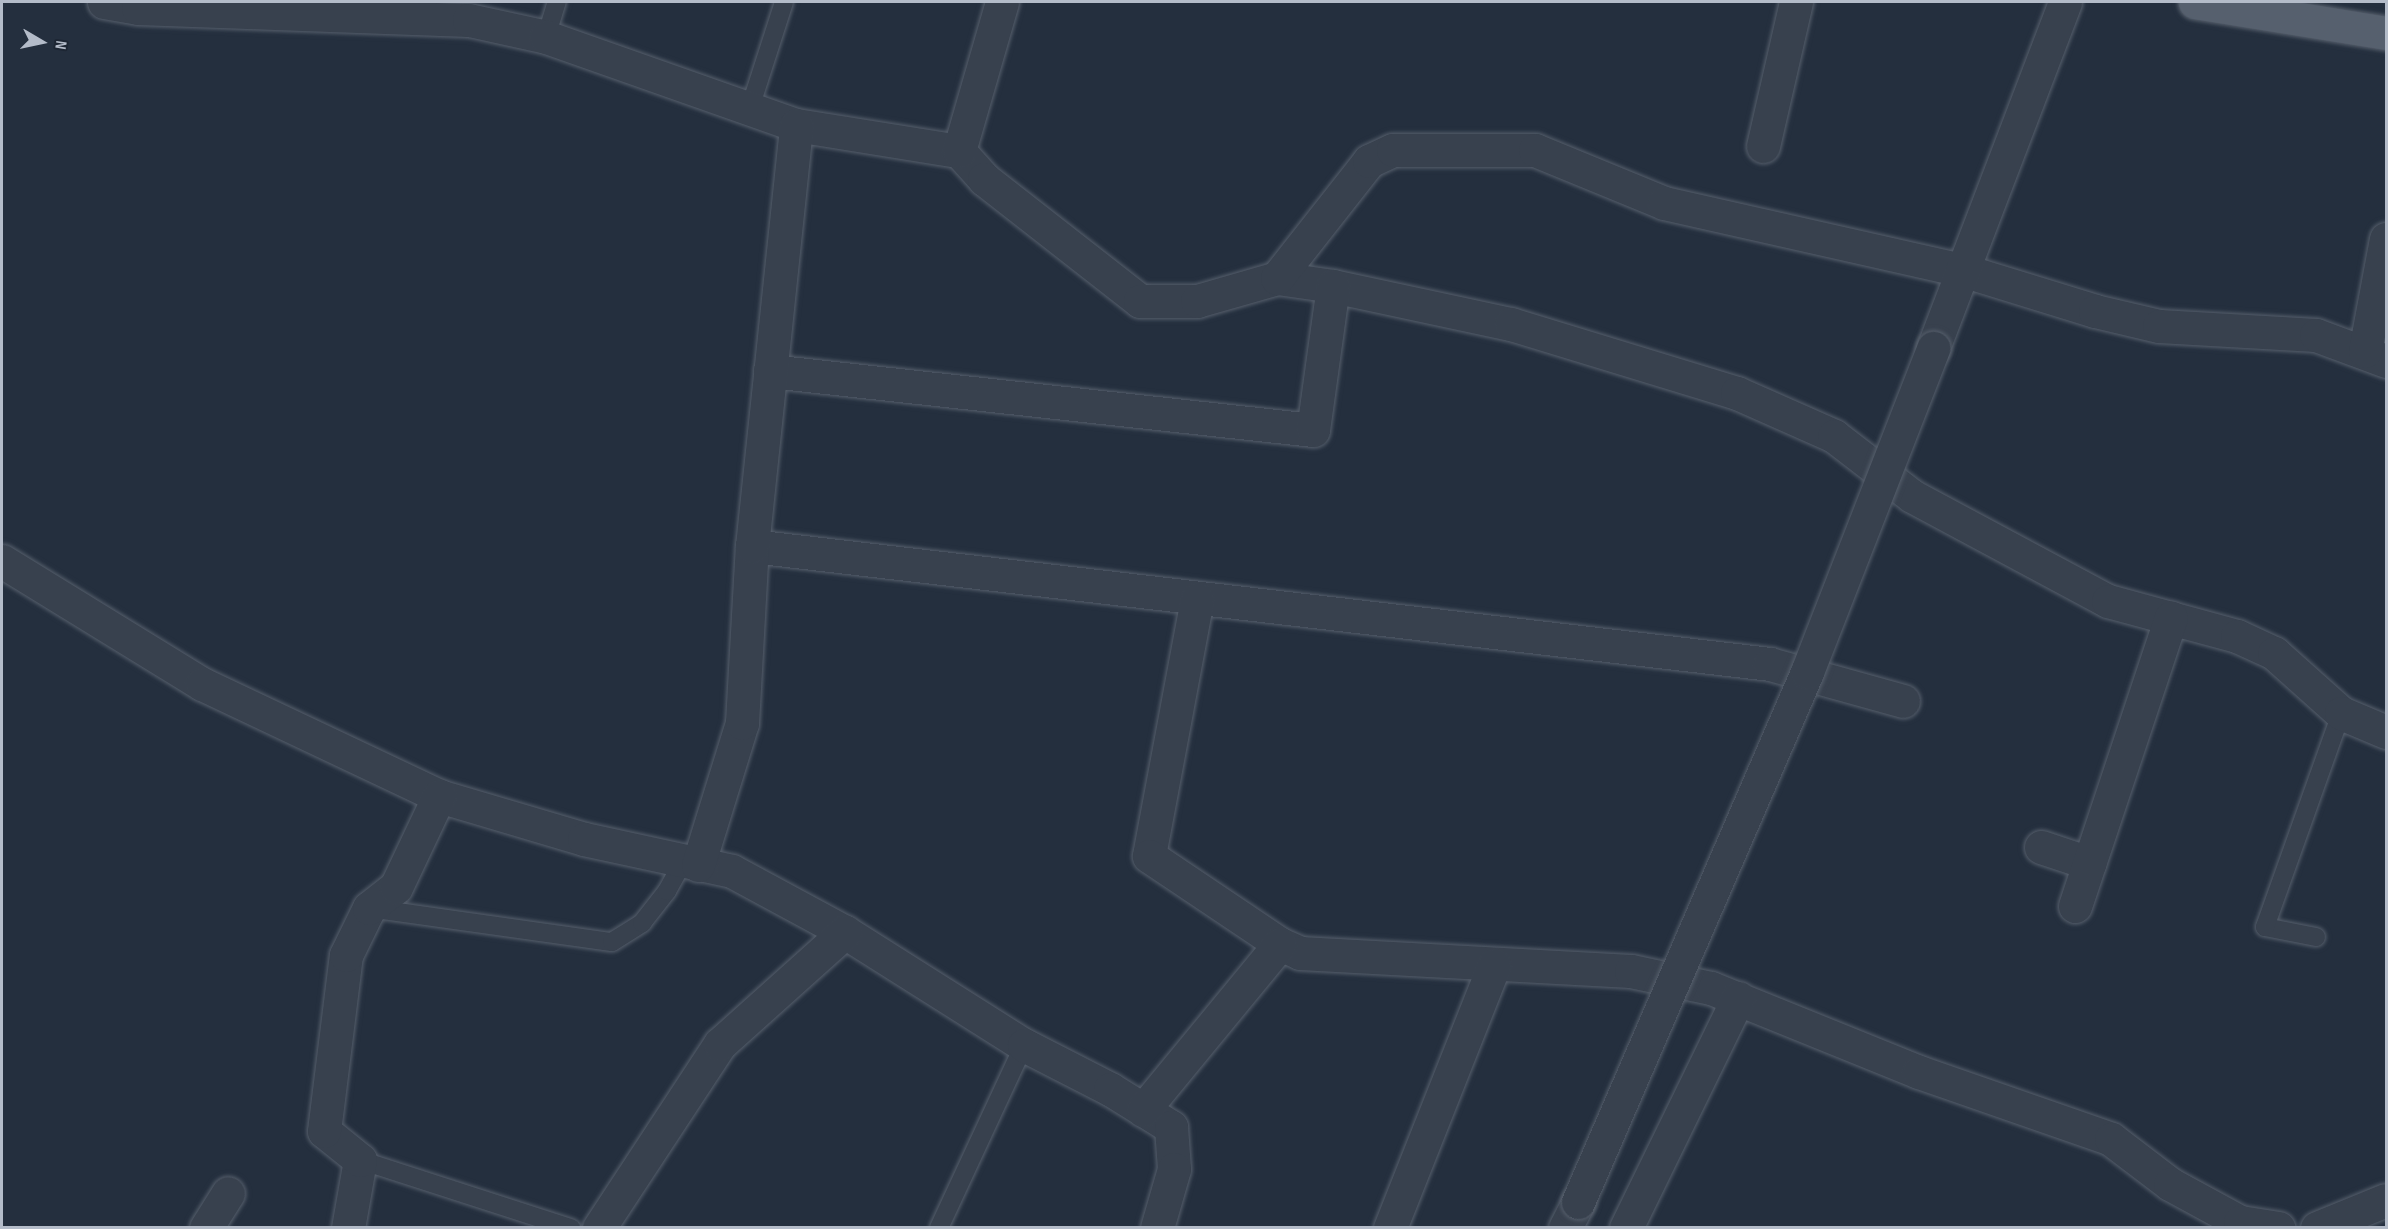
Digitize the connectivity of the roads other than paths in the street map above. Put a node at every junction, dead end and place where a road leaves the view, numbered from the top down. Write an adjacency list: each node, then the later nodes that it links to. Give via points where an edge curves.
1 (104, 2): 8 (street, via 138,8)
2 (557, 2): 10 (lane)
3 (784, 2): 11 (lane)
4 (1002, 2): 14 (street)
5 (1796, 2): 13 (street)
6 (2065, 2): 16 (street)
7 (2195, 2): 9 (main road)
8 (284, 7): 10 (street, via 469,20)
9 (2386, 33)
10 (546, 37): 11 (street)
11 (749, 111): 12 (street)
12 (796, 125): 14 (street); 20 (street)
13 (1762, 146)
14 (959, 152): 17 (street, via 984,178 1140,301 1197,300)
15 (2386, 239): 19 (street)
16 (1962, 270): 17 (street, via 1664,203 1535,150 1393,150 1369,161); 19 (street, via 2159,326 2316,335); 44 (street, bridge, via 1807,672)
17 (1277, 278): 18 (street)
18 (1333, 286): 20 (street, via 1313,430); 24 (street, via 1511,324 1737,393 1834,436 1912,496 2108,601)
19 (2376, 356)
20 (770, 371): 21 (street)
21 (752, 546): 23 (street); 31 (street, via 742,723)
22 (2, 561): 28 (street, via 202,684)
23 (1197, 600): 25 (street, via 1770,664); 36 (street, via 1149,856)
24 (2171, 618): 26 (street, via 2237,636 2274,653); 30 (street)
25 (1903, 700)
26 (2342, 713): 27 (street); 35 (lane, via 2265,927)
27 (2386, 732)
28 (439, 796): 31 (street, via 584,840); 33 (street, via 396,887)
29 (2041, 847): 30 (street)
30 (2089, 863): 32 (street)
31 (691, 864): 33 (lane, via 642,923 612,942); 34 (street, via 732,871)
32 (2075, 906)
33 (369, 908): 41 (street, via 346,955 324,1131)
34 (845, 932): 39 (street); 49 (street, via 720,1044)
35 (2316, 937)
36 (1280, 944): 37 (street, via 1300,953); 40 (street)
37 (1494, 965): 38 (street, via 1631,971 1711,988); 52 (street)
38 (1738, 998): 53 (street); 54 (street, via 1919,1072 2110,1139 2170,1184 2240,1222)
39 (1024, 1045): 40 (street); 50 (lane)
40 (1143, 1110): 51 (street, via 1171,1127 1174,1169)
41 (360, 1160): 47 (street); 48 (lane)
42 (228, 1193): 46 (street)
43 (2386, 1200): 45 (street)
44 (1573, 1220)
45 (2330, 1226)
46 (206, 1227)
47 (348, 1227)
48 (571, 1227)
49 (599, 1227)
50 (939, 1227)
51 (1157, 1227)
52 (1390, 1227)
53 (1626, 1227)
54 (2279, 1227)

